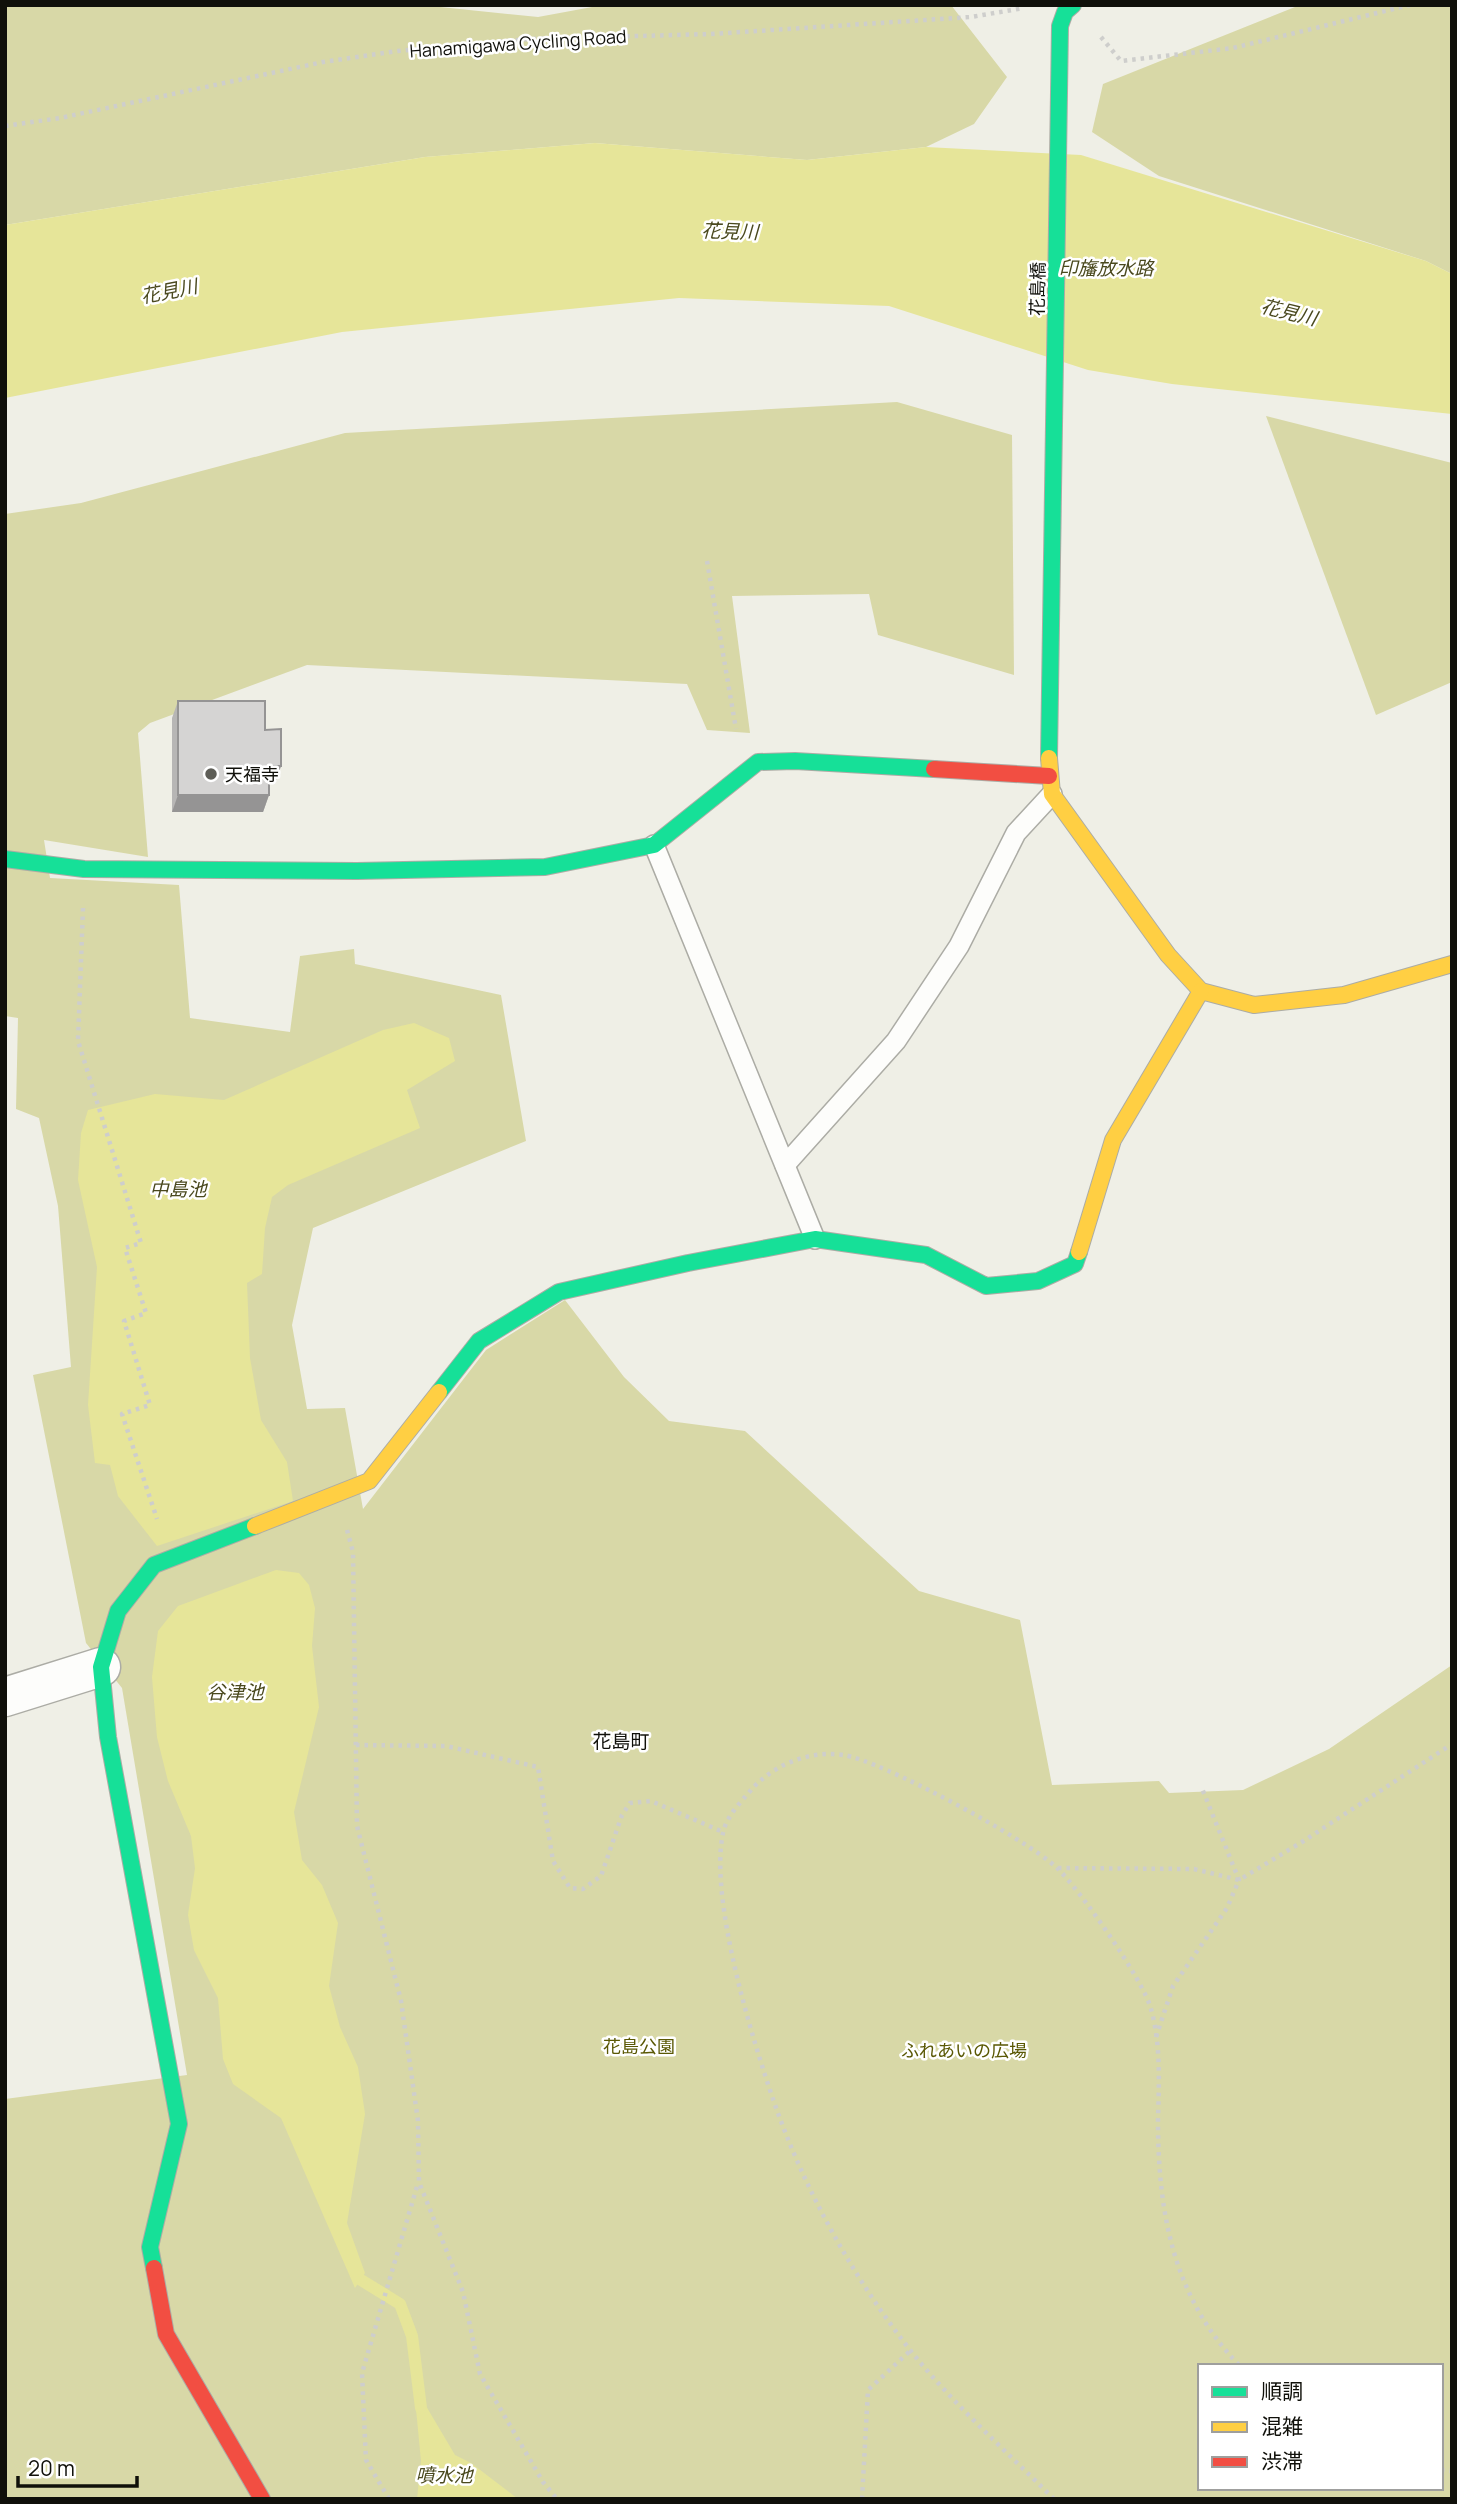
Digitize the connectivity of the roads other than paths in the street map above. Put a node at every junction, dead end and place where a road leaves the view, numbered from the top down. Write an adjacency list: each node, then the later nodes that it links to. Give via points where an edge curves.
1 (1073, 5): 2 (street, 花島橋, via 1060,26)
2 (1051, 785): 3 (street, via 795,761 758,762); 6 (street, via 1168,955); 7 (lane, via 1016,834 959,946 896,1041)
3 (654, 845): 4 (street, via 545,867 84,869); 7 (lane)
4 (5, 859)
5 (1452, 964): 6 (street, via 1344,995 1254,1005)
6 (1200, 991): 8 (street, via 1113,1140 1076,1264 1038,1281 986,1286 926,1255)
7 (785, 1165): 8 (lane)
8 (815, 1239): 9 (street, via 559,1292 479,1341 369,1481 154,1565 118,1611)
9 (101, 1667): 10 (street); 11 (street, via 108,1737 179,2124 150,2247 166,2334)
10 (5, 1698)
11 (262, 2499)

